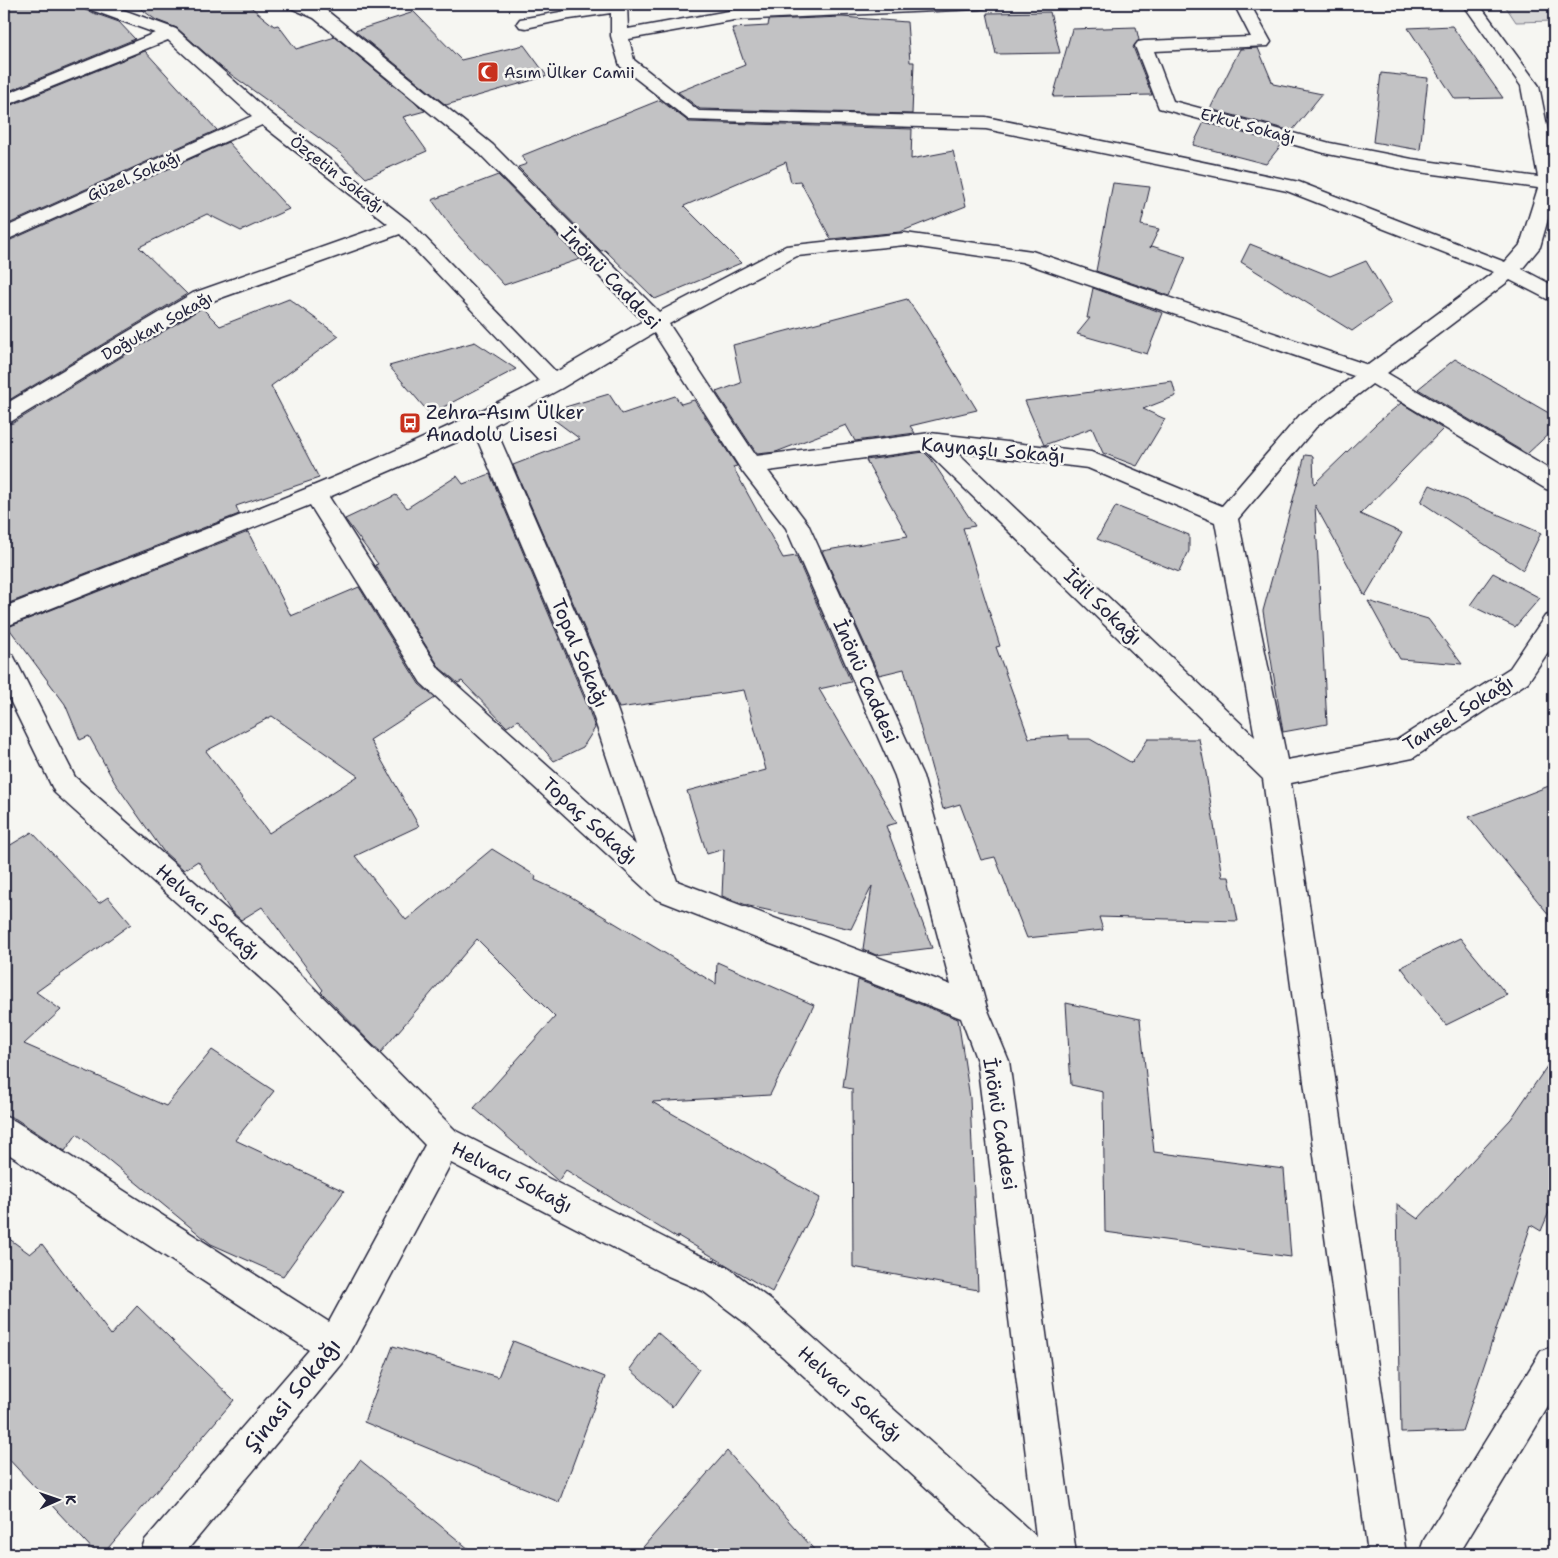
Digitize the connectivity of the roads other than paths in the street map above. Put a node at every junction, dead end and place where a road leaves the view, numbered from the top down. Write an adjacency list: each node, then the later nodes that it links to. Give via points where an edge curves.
1 (92, 4): 8 (street, Özçetin Sokağı)
2 (297, 4): 17 (street, İnönü Caddesi, via 320,14 486,150)
3 (979, 4): 9 (street, via 734,15)
4 (1242, 4): 12 (street, Erkut Sokağı, via 1262,42 1144,46 1165,104 1328,148 1403,163)
5 (1471, 4): 12 (street, via 1530,86)
6 (619, 6): 7 (street); 9 (street)
7 (526, 23)
8 (170, 33): 10 (street); 11 (street, Özçetin Sokağı)
9 (620, 36): 15 (street, via 626,62 695,116 986,123 1292,186)
10 (4, 101)
11 (264, 117): 13 (street, Özçetin Sokağı); 14 (street, Güzel Sokağı)
12 (1552, 184): 15 (street, via 1530,247)
13 (403, 226): 19 (street, Özçetin Sokağı); 20 (street, Doğukan Sokağı, via 200,298)
14 (4, 235)
15 (1508, 271): 16 (street); 18 (street)
16 (1554, 294)
17 (657, 322): 18 (street, via 793,250 905,239 1025,256); 19 (street); 23 (street, İnönü Caddesi)
18 (1372, 374): 24 (street); 26 (street, via 1308,421)
19 (554, 383): 21 (street)
20 (4, 414)
21 (481, 422): 25 (street); 31 (street, Topal Sokağı, via 603,706)
22 (930, 440): 23 (street, Kaynaşlı Sokağı); 26 (street, Kaynaşlı Sokağı, via 1091,460); 30 (street, İdil Sokağı)
23 (750, 465): 32 (street, İnönü Caddesi, via 796,524 909,776)
24 (1554, 483)
25 (315, 494): 27 (street); 31 (street, Topaç Sokağı, via 430,676)
26 (1226, 516): 30 (street)
27 (4, 617)
28 (1554, 623): 30 (street, Tansel Sokağı, via 1519,675 1403,750)
29 (4, 662): 34 (street, Helvacı Sokağı, via 65,785 288,983)
30 (1276, 774): 40 (street)
31 (666, 890): 32 (street, Topaç Sokağı)
32 (972, 1008): 39 (street, İnönü Caddesi, via 993,1060)
33 (4, 1132): 35 (street)
34 (444, 1142): 35 (street, Şinasi Sokağı); 38 (street, Helvacı Sokağı, via 715,1279 760,1312)
35 (335, 1346): 37 (street, Şinasi Sokağı)
36 (1554, 1364): 41 (street)
37 (159, 1554)
38 (1027, 1554)
39 (1057, 1554)
40 (1387, 1554)
41 (1438, 1554)

